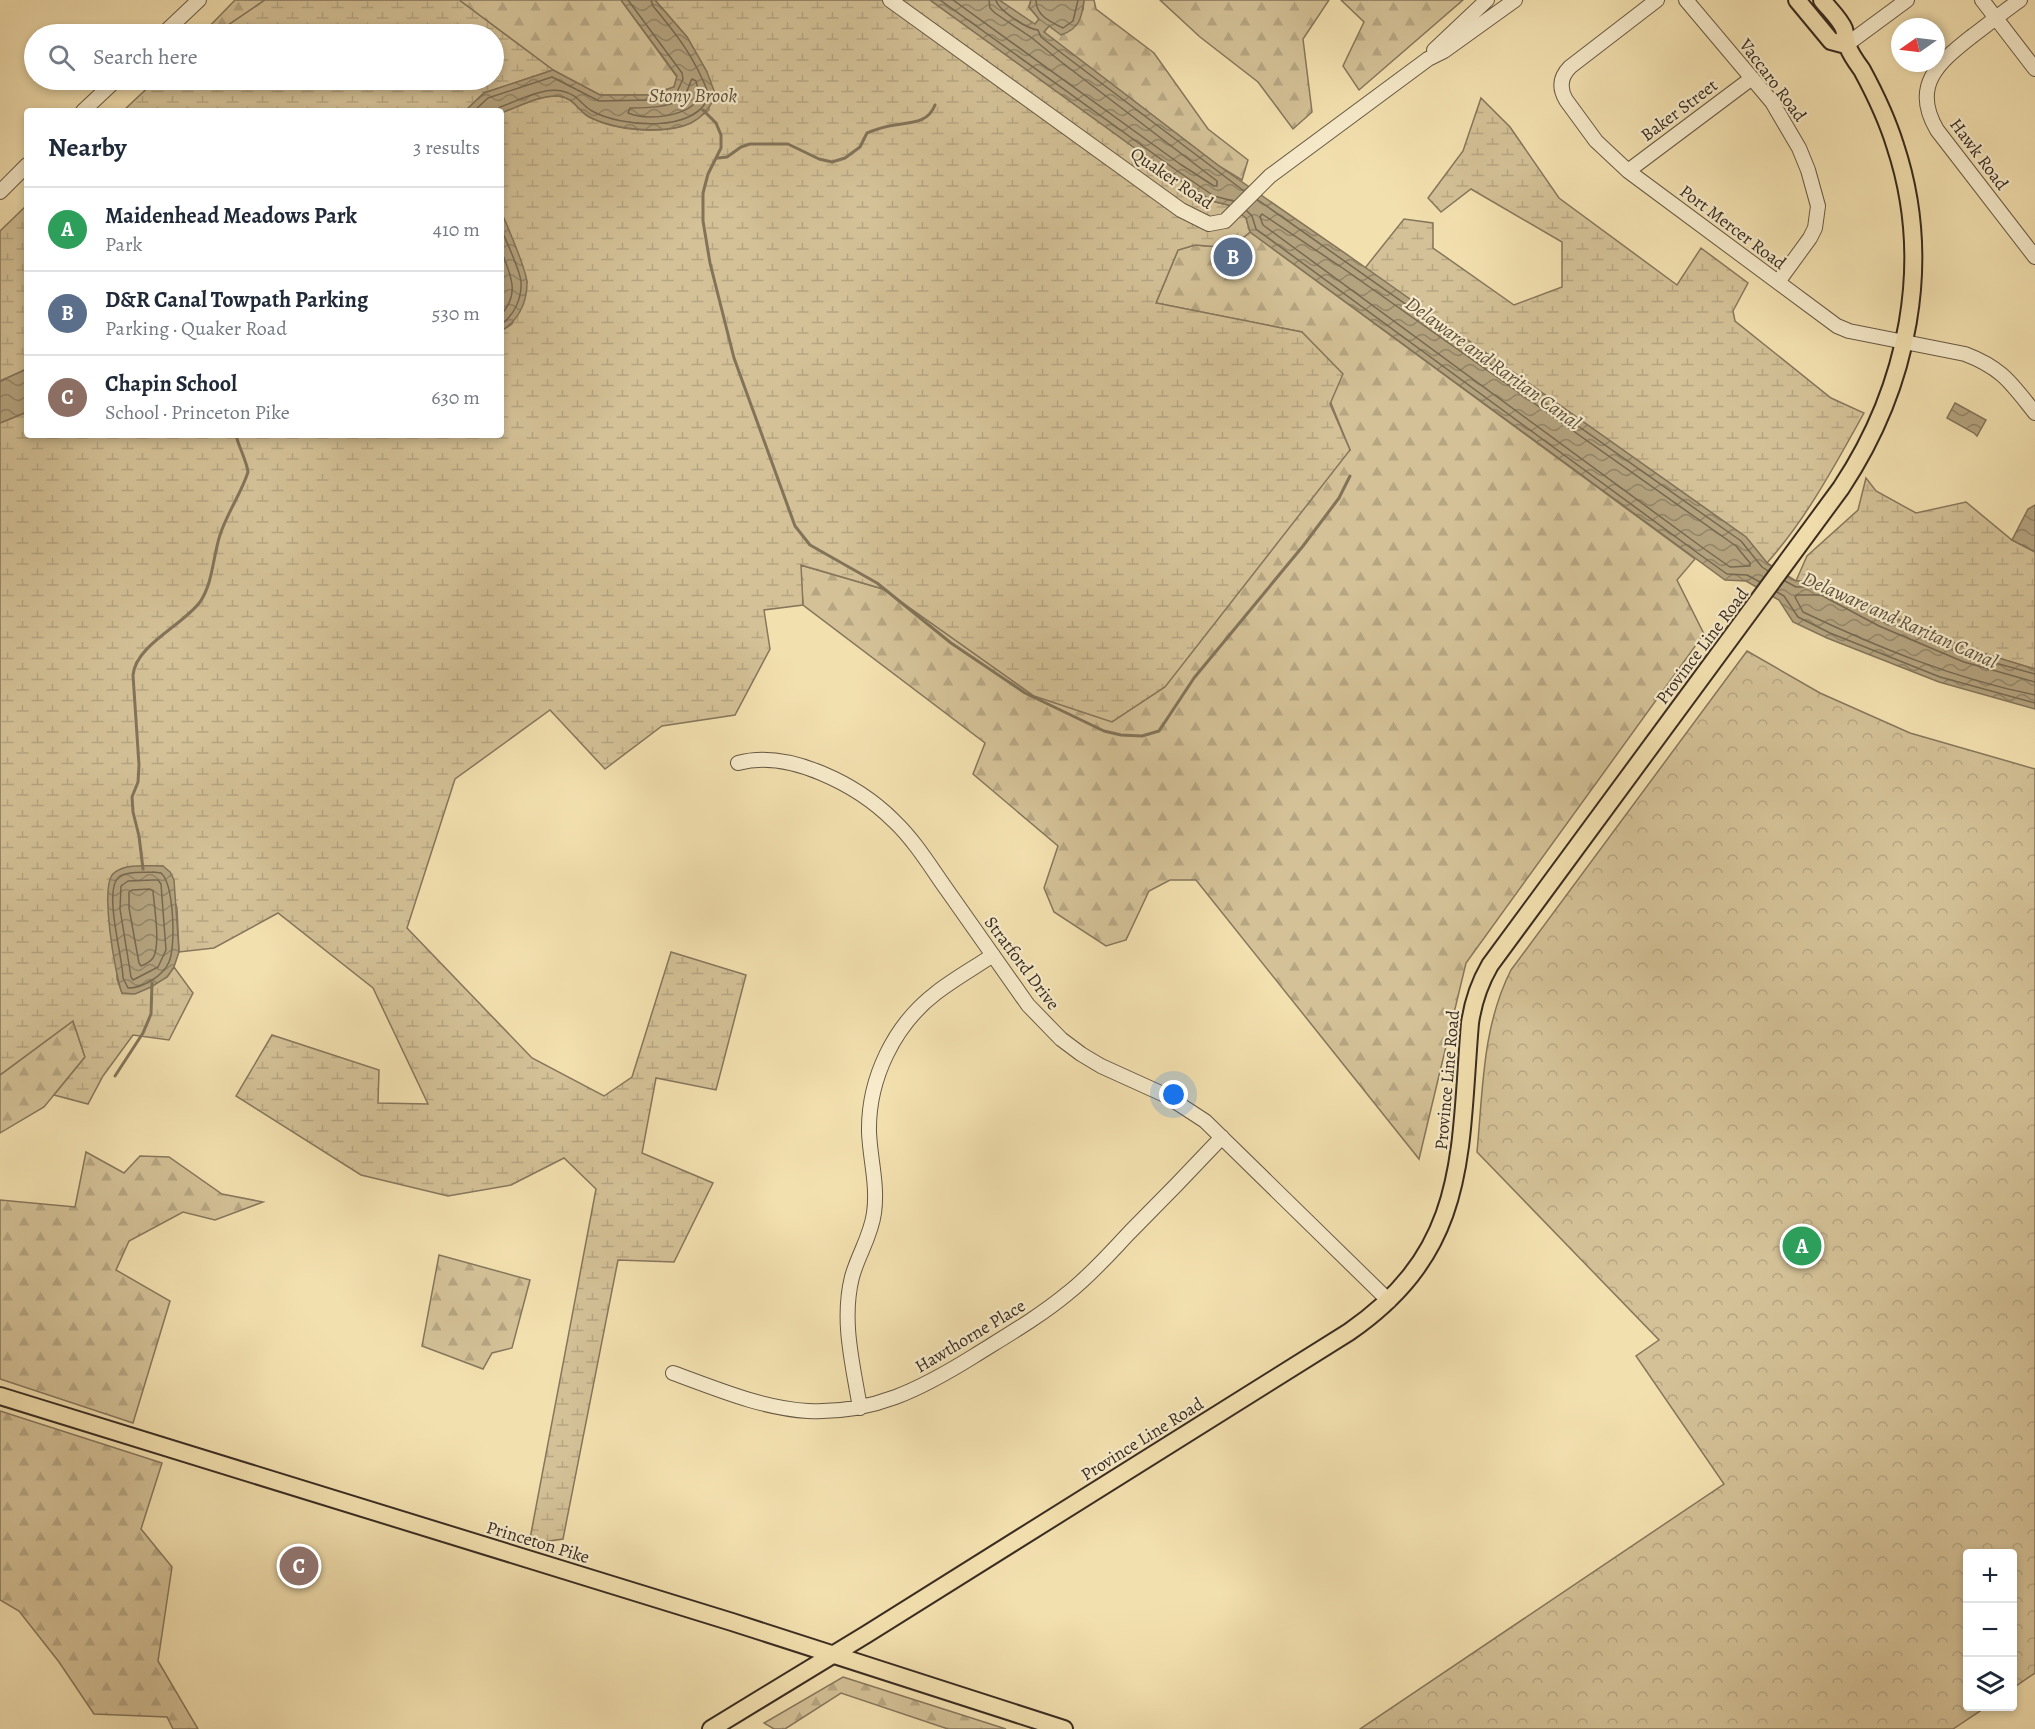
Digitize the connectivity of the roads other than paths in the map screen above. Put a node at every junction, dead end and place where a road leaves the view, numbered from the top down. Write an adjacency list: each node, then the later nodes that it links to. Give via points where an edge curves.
1 (199, 0): 13 (street)
2 (890, 0): 15 (street, Quaker Road, via 1181,210 1209,224 1218,224 1232,215 1302,152)
3 (1487, 0): 15 (street, Quaker Road)
4 (1515, 0): 15 (street, Quaker Road)
5 (1657, 0): 21 (street, Port Mercer Road, via 1570,67 1554,84 1596,141)
6 (1797, 0): 14 (main road, Province Line Road, via 1831,42)
7 (1822, 0): 14 (main road, Province Line Road, via 1844,29)
8 (1907, 0): 14 (street)
9 (1982, 0): 12 (street)
10 (2019, 0): 12 (street, Hawk Road)
11 (1688, 2): 17 (street, Vaccaro Road)
12 (1996, 18): 16 (street); 23 (street, Hawk Road, via 1937,66 1928,87 1928,109 1937,130)
13 (174, 24)
14 (1846, 45): 25 (main road, Province Line Road, via 1886,120 1904,177 1913,245)
15 (1428, 59)
16 (2035, 69)
17 (1752, 78): 21 (street, Baker Street); 24 (street, Vaccaro Road, via 1772,102 1799,148 1818,206 1810,238)
18 (105, 90): 19 (street)
19 (86, 108)
20 (24, 168): 22 (street)
21 (1629, 171): 24 (street, Port Mercer Road)
22 (0, 192)
23 (2035, 257)
24 (1778, 282): 25 (street, Port Mercer Road, via 1837,326)
25 (1905, 340): 26 (street, Port Mercer Road, via 1965,354 1987,364 2007,378); 30 (main road, Province Line Road, via 1894,383 1873,435 1846,480 1490,965 1477,993 1470,1023 1458,1167 1446,1215 1427,1252)
26 (2035, 413)
27 (738, 763): 28 (street, Stratford Drive, via 762,759 790,763 847,786 875,804 909,837)
28 (993, 955): 29 (street, Stratford Drive, via 1028,1005 1061,1039 1101,1066 1184,1106); 33 (street, via 936,993 914,1013 890,1048 875,1087 869,1129 875,1177 874,1215 852,1277 847,1316)
29 (1222, 1137): 30 (street, Stratford Drive); 33 (street, Hawthorne Place, via 1092,1272 1047,1309 933,1381 893,1399)
30 (1389, 1301): 34 (main road, Province Line Road, via 1349,1332)
31 (673, 1373): 33 (street, Hawthorne Place, via 780,1408)
32 (0, 1396): 34 (main road, Princeton Pike)
33 (860, 1408)
34 (833, 1655): 35 (main road, Province Line Road); 36 (main road, Princeton Pike)
35 (711, 1729)
36 (1064, 1729)

